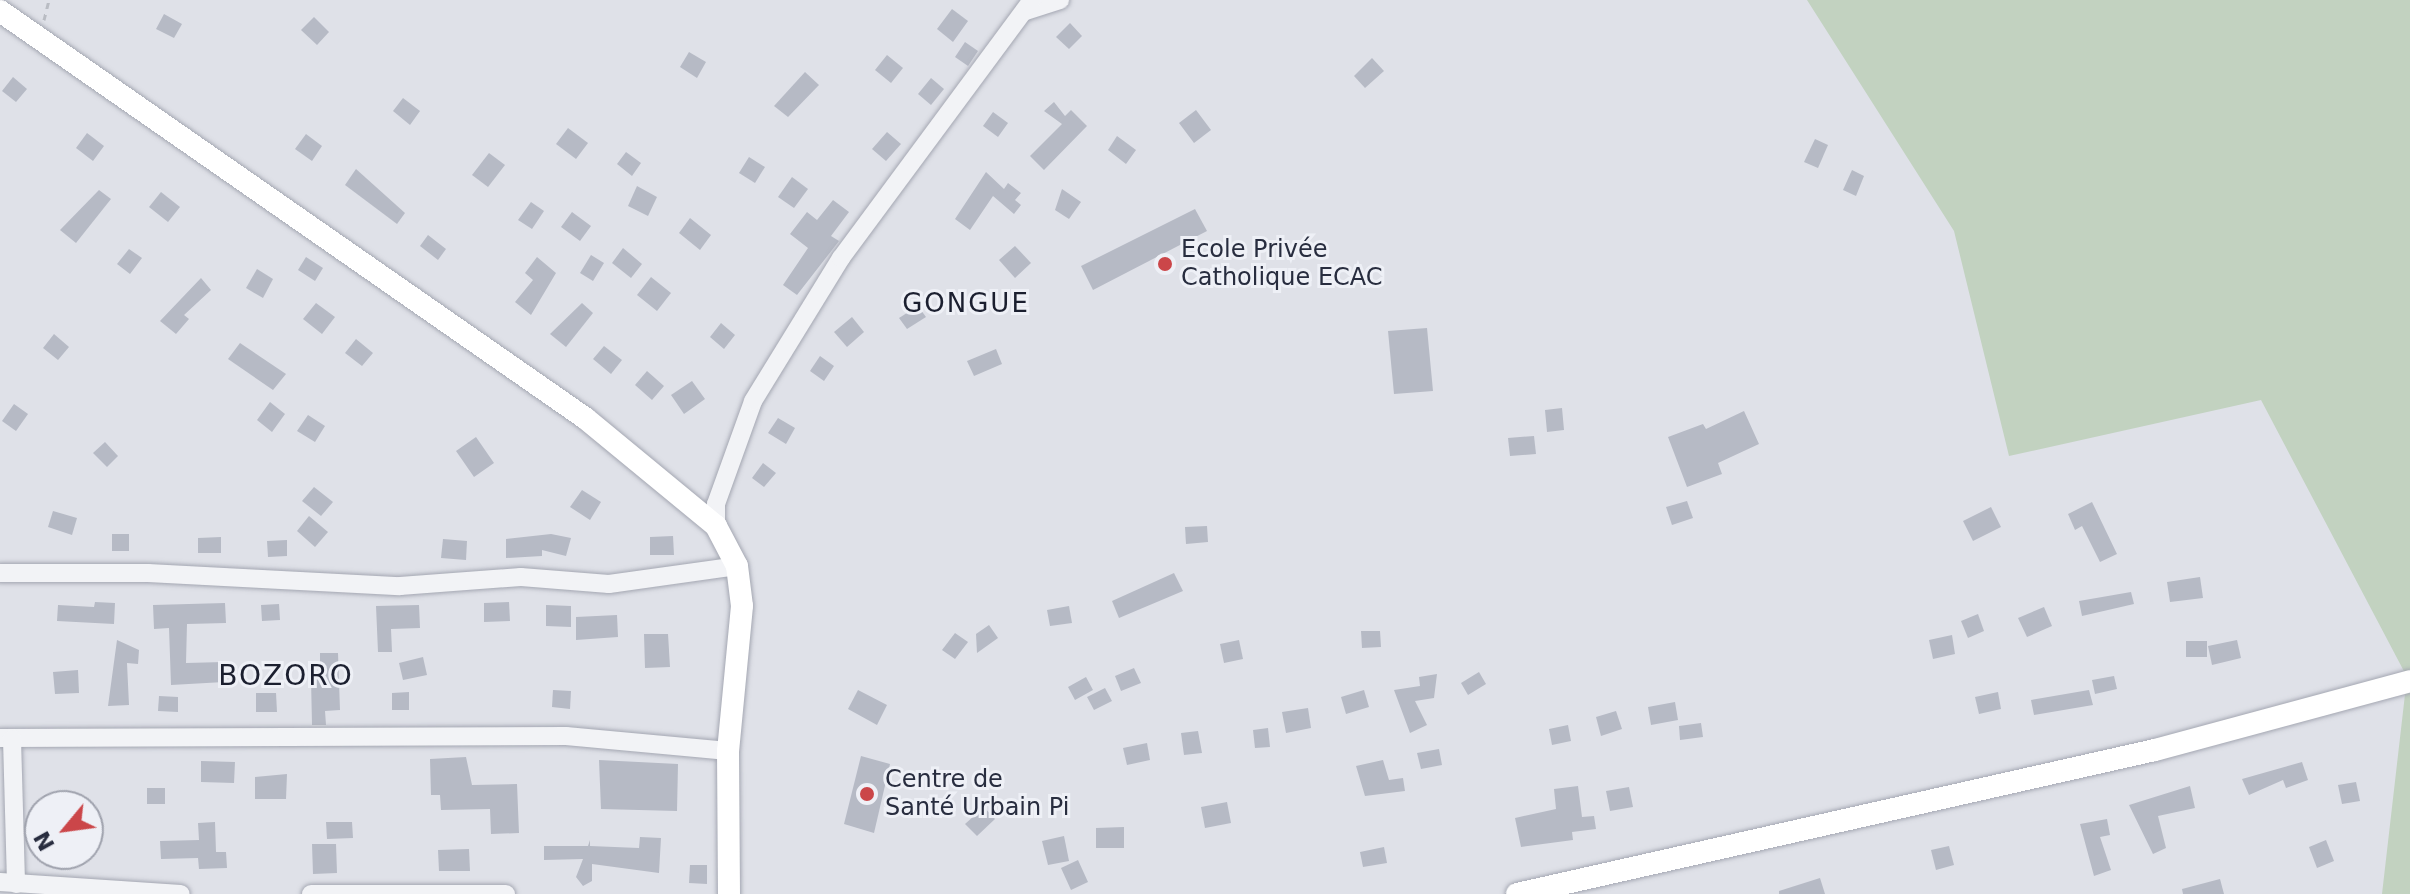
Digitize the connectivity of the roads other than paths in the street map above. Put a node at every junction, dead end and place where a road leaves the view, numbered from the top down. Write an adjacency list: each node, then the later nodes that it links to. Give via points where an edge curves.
1 (1060, 0): 2 (street)
2 (1029, 6): 4 (street, via 841,258 753,401 716,504)
3 (0, 11): 4 (main road, via 585,418)
4 (716, 526): 5 (main road)
5 (737, 566): 6 (street, via 609,584 521,577 400,586 148,573); 9 (main road, via 742,606)
6 (0, 573)
7 (2410, 681): 15 (main road, via 2155,750)
8 (6, 738): 9 (street, via 566,736); 10 (street)
9 (728, 751): 14 (main road)
10 (8, 883): 11 (street)
11 (181, 894)
12 (311, 894): 13 (street)
13 (506, 894)
14 (729, 894)
15 (1517, 894)

